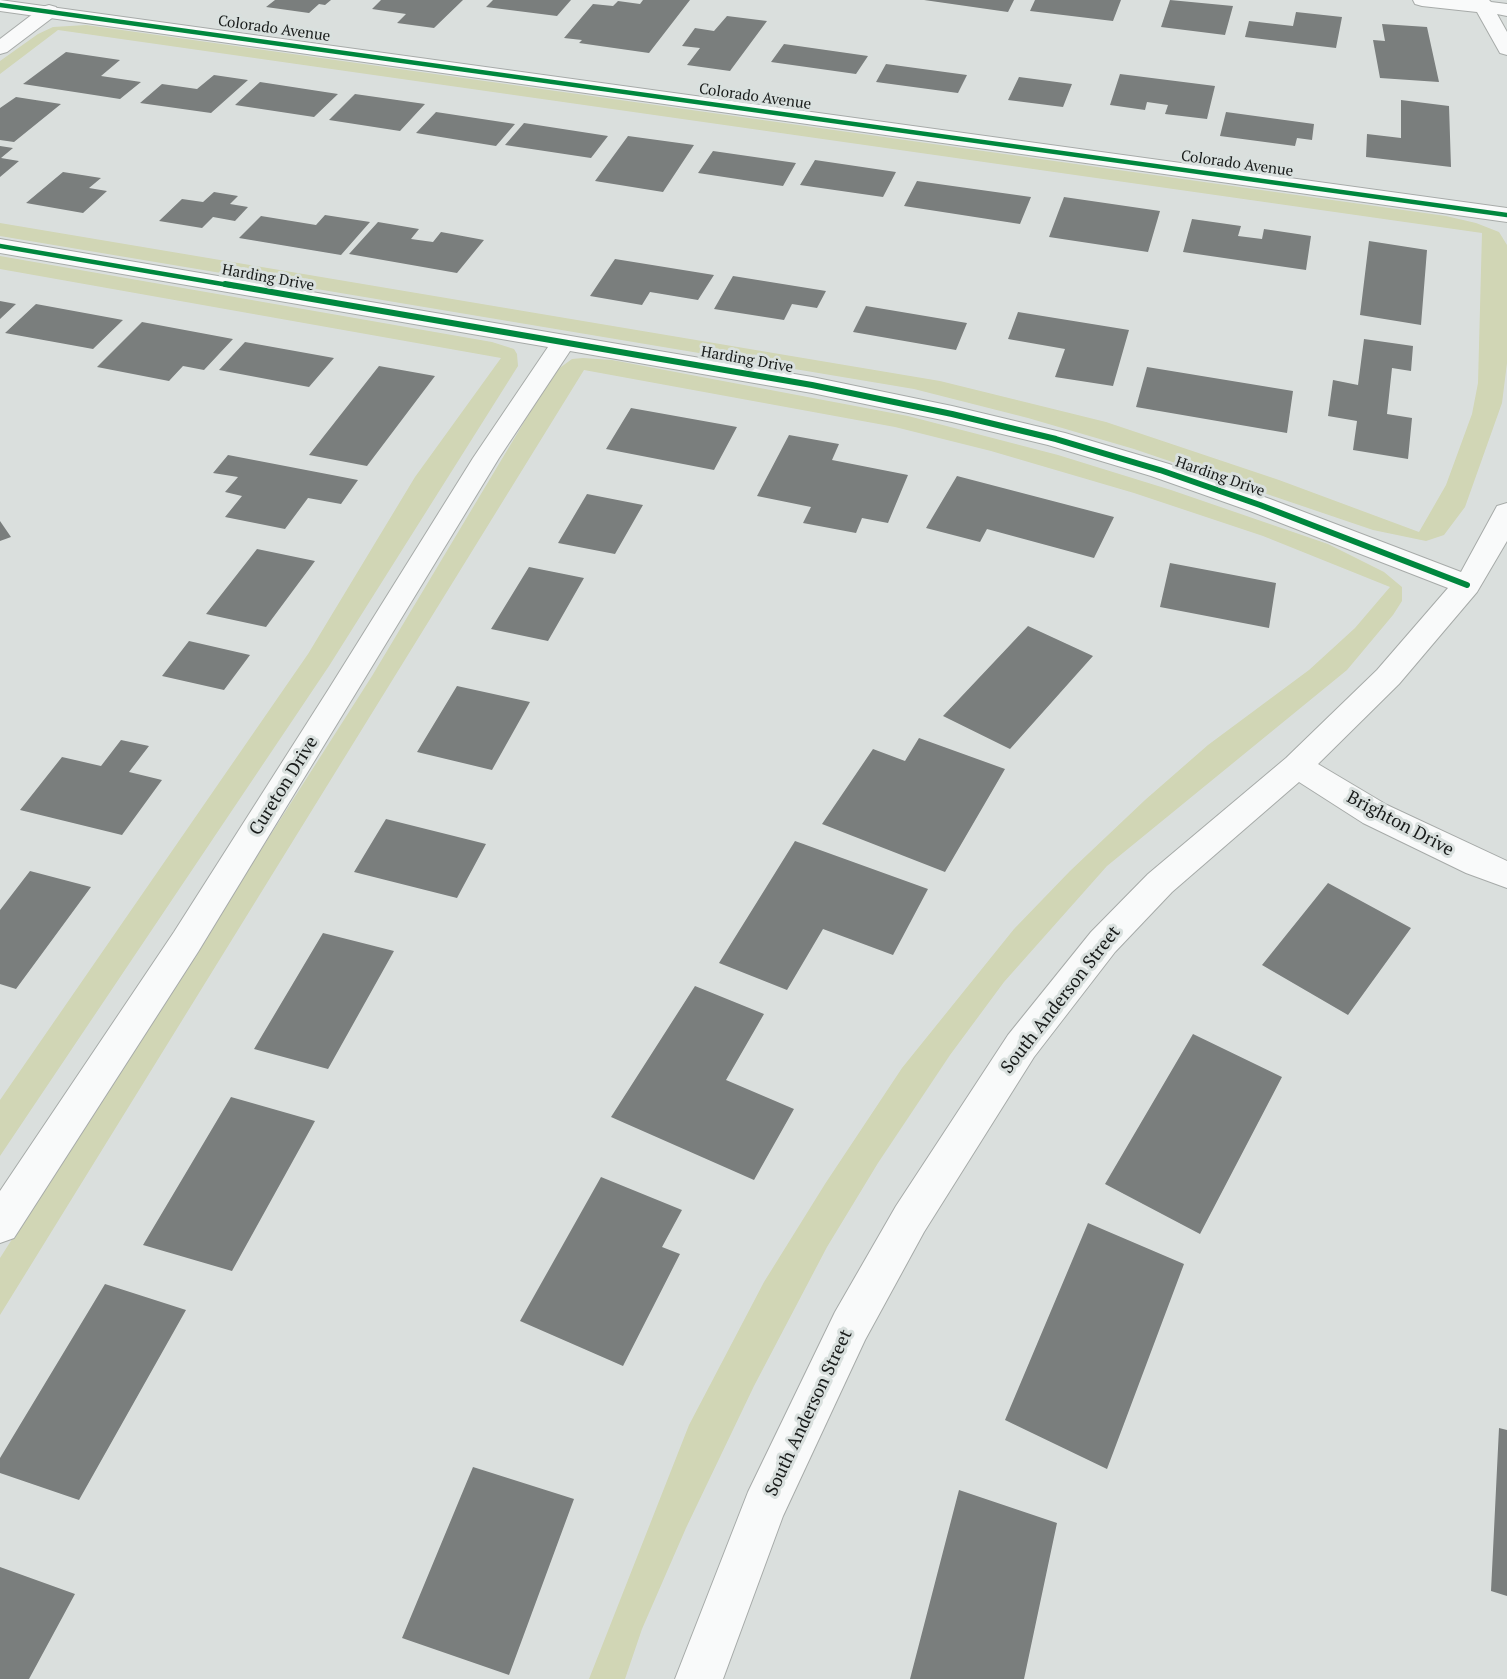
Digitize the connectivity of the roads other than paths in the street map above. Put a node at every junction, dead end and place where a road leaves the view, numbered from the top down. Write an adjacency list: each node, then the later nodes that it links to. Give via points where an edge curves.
1 (1422, 0): 2 (street)
2 (1482, 4): 4 (street); 7 (street)
3 (0, 5): 5 (street, Colorado Avenue)
4 (1507, 10)
5 (49, 11): 6 (street); 8 (street, Colorado Avenue)
6 (0, 48)
7 (1507, 49)
8 (1507, 215)
9 (0, 246): 10 (street, Harding Drive)
10 (563, 343): 12 (street, Harding Drive, via 812,385 1056,440 1260,505); 15 (street, Cureton Drive, via 486,458 186,942)
11 (1507, 512): 12 (street, South Anderson Street)
12 (1467, 585): 13 (street, South Anderson Street, via 1388,677)
13 (1297, 766): 14 (street, Brighton Drive, via 1375,814); 16 (street, South Anderson Street, via 1160,883 1103,942 1021,1046 910,1219 850,1326 764,1508)
14 (1507, 875)
15 (0, 1225)
16 (699, 1679)

